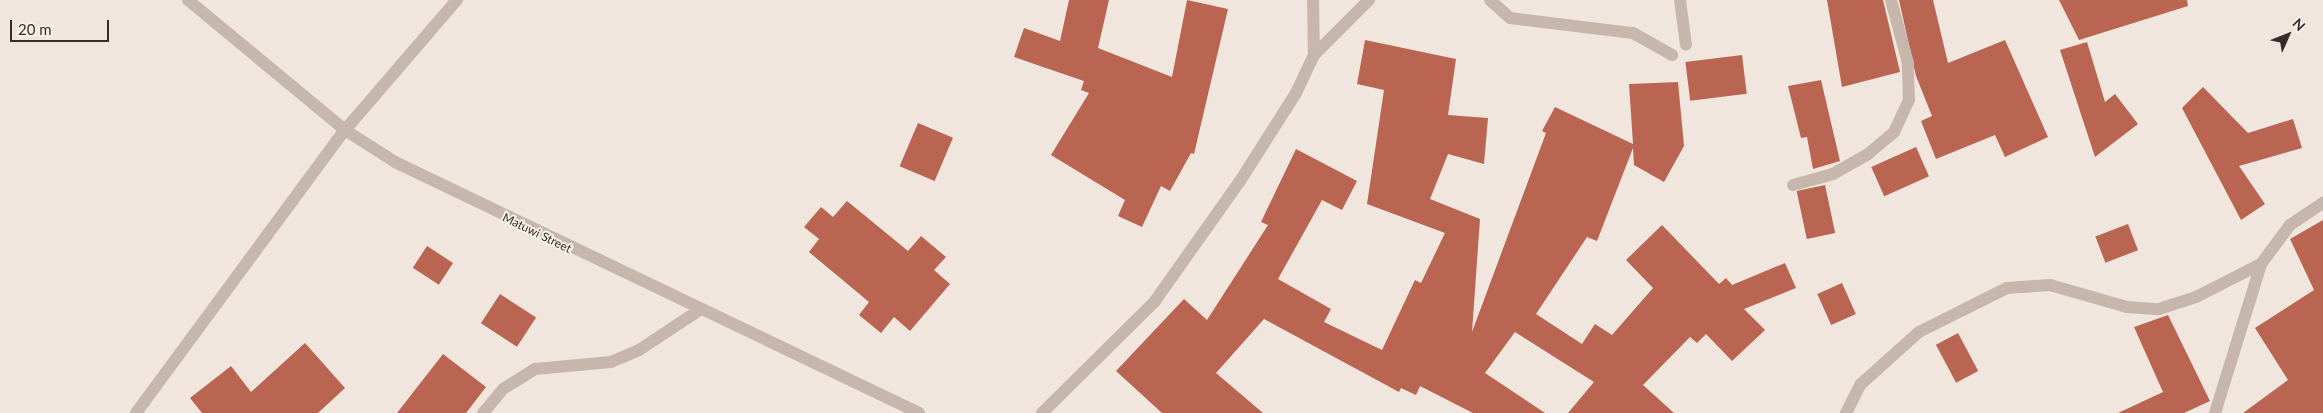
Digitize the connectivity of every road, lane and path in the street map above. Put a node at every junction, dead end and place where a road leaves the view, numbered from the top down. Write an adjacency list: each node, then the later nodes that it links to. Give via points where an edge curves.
1 (188, 0): 11 (street, Matuwi Street)
2 (457, 0): 11 (street)
3 (1312, 0): 9 (street)
4 (1368, 0): 9 (street)
5 (1490, 0): 10 (street, via 1510,18 1633,33)
6 (1680, 0): 8 (street)
7 (1890, 0): 12 (street, via 1908,72 1909,100 1894,132 1868,154 1833,174)
8 (1686, 45)
9 (1314, 55): 19 (street, via 1296,93 1240,181 1155,301)
10 (1672, 55)
11 (345, 130): 15 (street, Matuwi Street, via 465,198); 16 (street)
12 (1793, 185)
13 (2323, 203): 14 (street, via 2290,225)
14 (2261, 264): 20 (street, via 2196,297 2159,309 2127,307 2050,285 2008,288 1919,332 1861,384); 21 (street)
15 (702, 310): 17 (street, via 640,350 611,362 535,369 503,389); 18 (street, Matuwi Street)
16 (136, 413)
17 (483, 413)
18 (919, 413)
19 (1042, 413)
20 (1846, 413)
21 (2216, 413)

